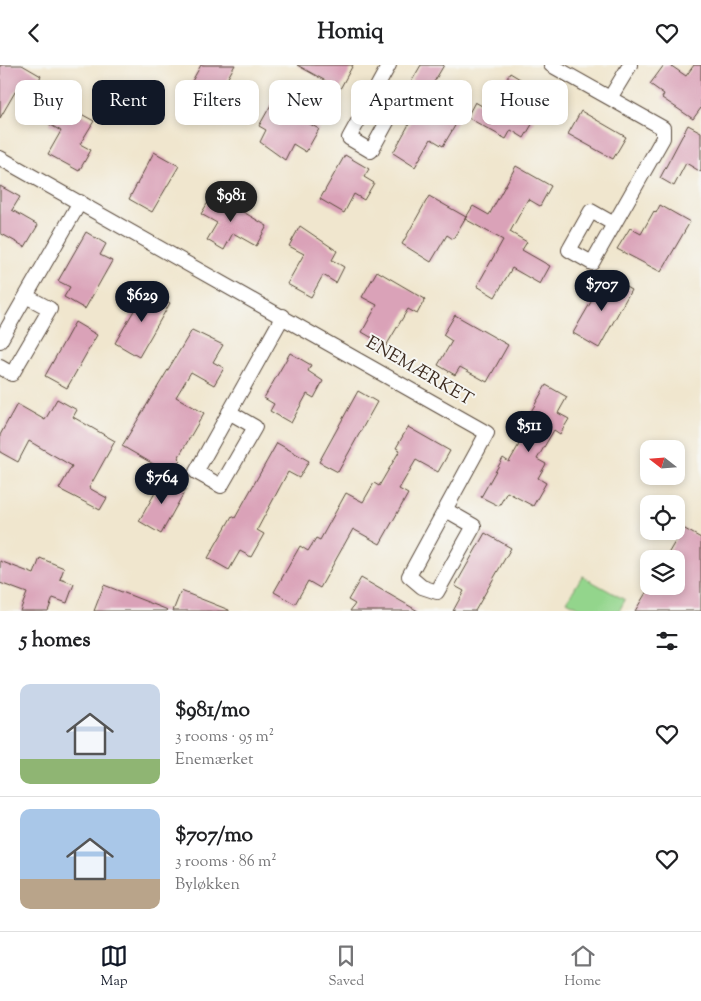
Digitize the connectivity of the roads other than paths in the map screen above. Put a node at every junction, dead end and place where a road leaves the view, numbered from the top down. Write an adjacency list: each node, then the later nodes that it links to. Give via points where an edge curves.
1 (389, 65): 4 (street)
2 (551, 65): 5 (street)
3 (630, 65): 5 (street)
4 (381, 80)
5 (610, 98): 8 (street, via 663,128 663,138)
6 (0, 158): 7 (street, ENEMÆRKET)
7 (80, 202): 9 (street); 10 (street, ENEMÆRKET)
8 (614, 223)
9 (26, 295): 11 (street); 12 (street, via 50,309 12,374)
10 (283, 316): 13 (street); 14 (street, ENEMÆRKET, via 487,433)
11 (0, 341)
12 (0, 367)
13 (230, 411): 13 (street, via 196,472 220,487 255,427)
14 (446, 510): 14 (street, ENEMÆRKET, via 409,576 422,587 437,592 474,526)

